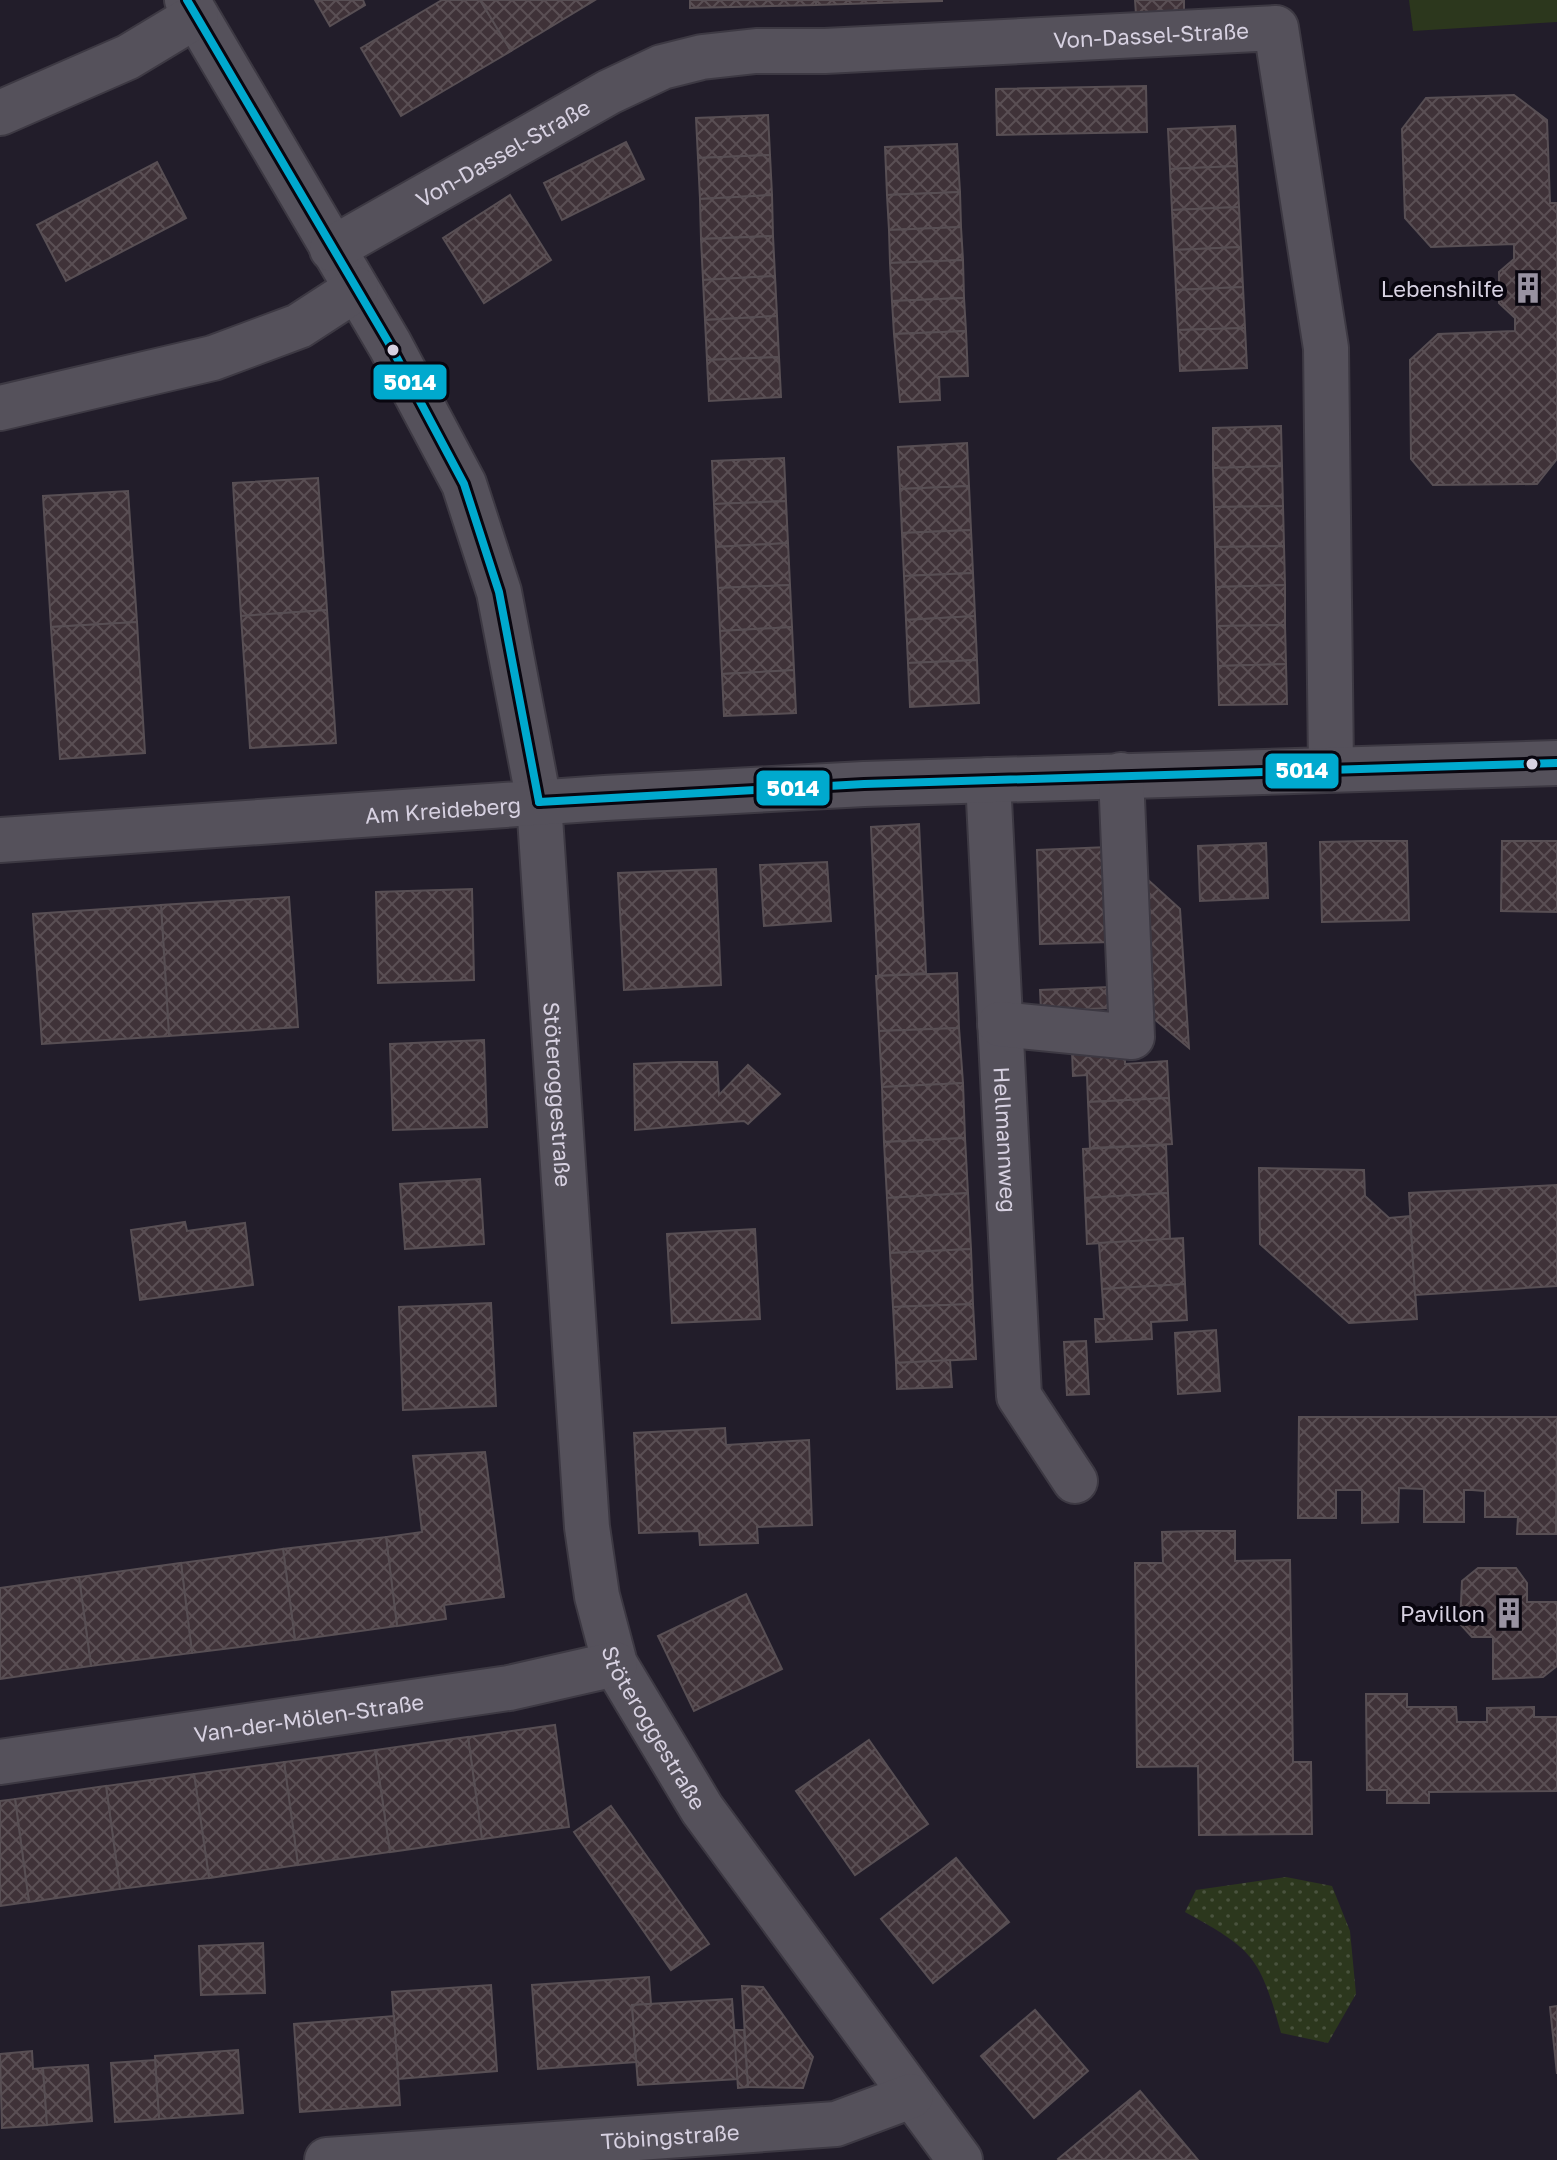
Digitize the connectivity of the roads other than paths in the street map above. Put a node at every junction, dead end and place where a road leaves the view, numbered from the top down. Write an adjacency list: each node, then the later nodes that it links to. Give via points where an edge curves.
1 (191, 8): 2 (street, via 128,57); 3 (street, Stöteroggestraße)
2 (0, 113)
3 (332, 249): 4 (street, Stöteroggestraße); 7 (street, Von-Dassel-Straße, via 609,92 662,67 702,57 1276,28 1326,348)
4 (356, 289): 5 (street, via 299,326 213,358); 10 (street, Stöteroggestraße, via 464,484 499,592)
5 (0, 408)
6 (1557, 763): 7 (street, Am Kreideberg)
7 (1331, 768): 8 (street, Am Kreideberg)
8 (1121, 775): 9 (street, Am Kreideberg); 12 (street, via 1132,1037)
9 (988, 780): 10 (street, Am Kreideberg); 12 (street, Hellmannweg)
10 (539, 802): 11 (street, Am Kreideberg); 14 (street, Stöteroggestraße, via 587,1527 597,1596)
11 (0, 840)
12 (1000, 1024): 13 (street, Hellmannweg, via 1019,1396)
13 (1075, 1481)
14 (615, 1664): 15 (street, Van-der-Mölen-Straße, via 509,1688); 16 (street, Stöteroggestraße, via 702,1809)
15 (0, 1762)
16 (911, 2096): 17 (street, Töbingstraße, via 836,2124); 18 (street, Stöteroggestraße)
17 (327, 2160)
18 (960, 2160)

